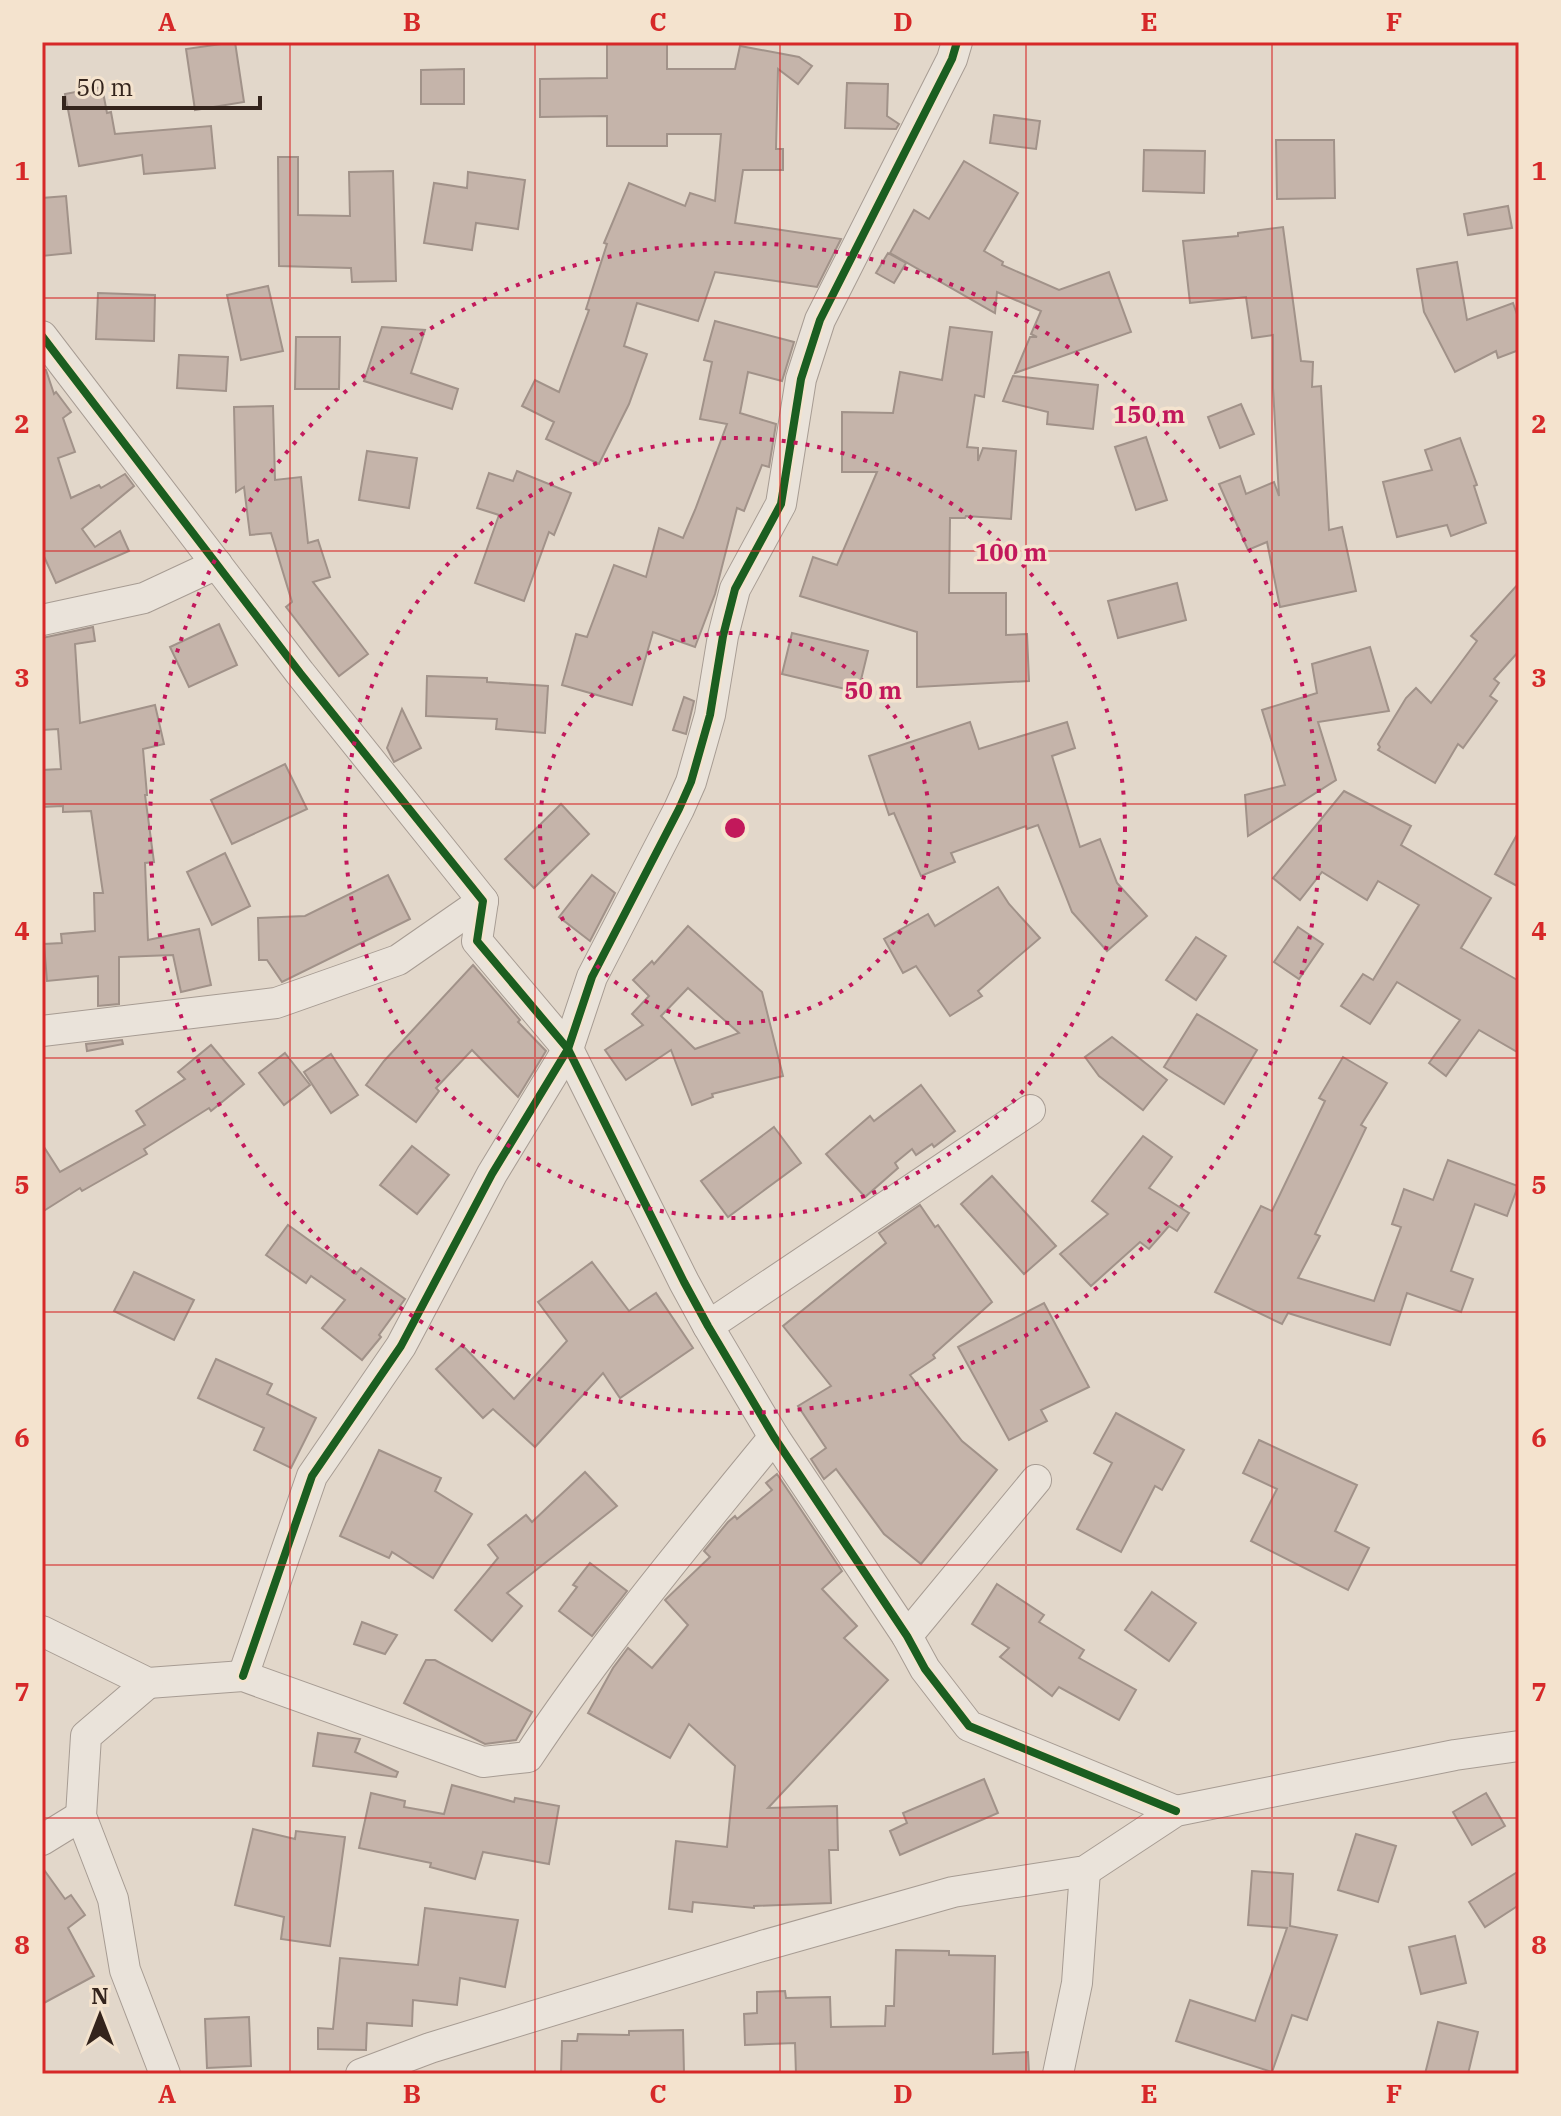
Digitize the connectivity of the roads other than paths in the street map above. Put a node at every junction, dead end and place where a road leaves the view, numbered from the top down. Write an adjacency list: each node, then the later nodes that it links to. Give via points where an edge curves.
1 (957, 42): 7 (street, via 820,320 801,379 781,504 735,589 691,782 592,977)
2 (42, 336): 3 (street)
3 (217, 564): 4 (street, via 144,598); 5 (street)
4 (42, 620)
5 (483, 901): 6 (street, via 398,960 276,1003); 7 (street, via 477,941)
6 (42, 1031)
7 (568, 1049): 9 (street); 14 (street, via 492,1174 401,1346 312,1476)
8 (1030, 1110): 9 (street)
9 (708, 1326): 10 (street)
10 (774, 1437): 13 (street); 14 (street, via 650,1589 528,1757 483,1762)
11 (1036, 1480): 13 (street)
12 (42, 1631): 15 (street)
13 (907, 1636): 17 (street, via 969,1726)
14 (243, 1676): 15 (street)
15 (148, 1683): 18 (street, via 86,1736)
16 (1519, 1746): 17 (street)
17 (1176, 1811): 20 (street)
18 (81, 1816): 19 (street); 22 (street, via 113,1899 125,1970)
19 (42, 1840)
20 (1085, 1871): 21 (street, via 953,1892 762,1946); 24 (street, via 1077,1983)
21 (430, 2061): 23 (street)
22 (165, 2074)
23 (361, 2074)
24 (1058, 2074)

